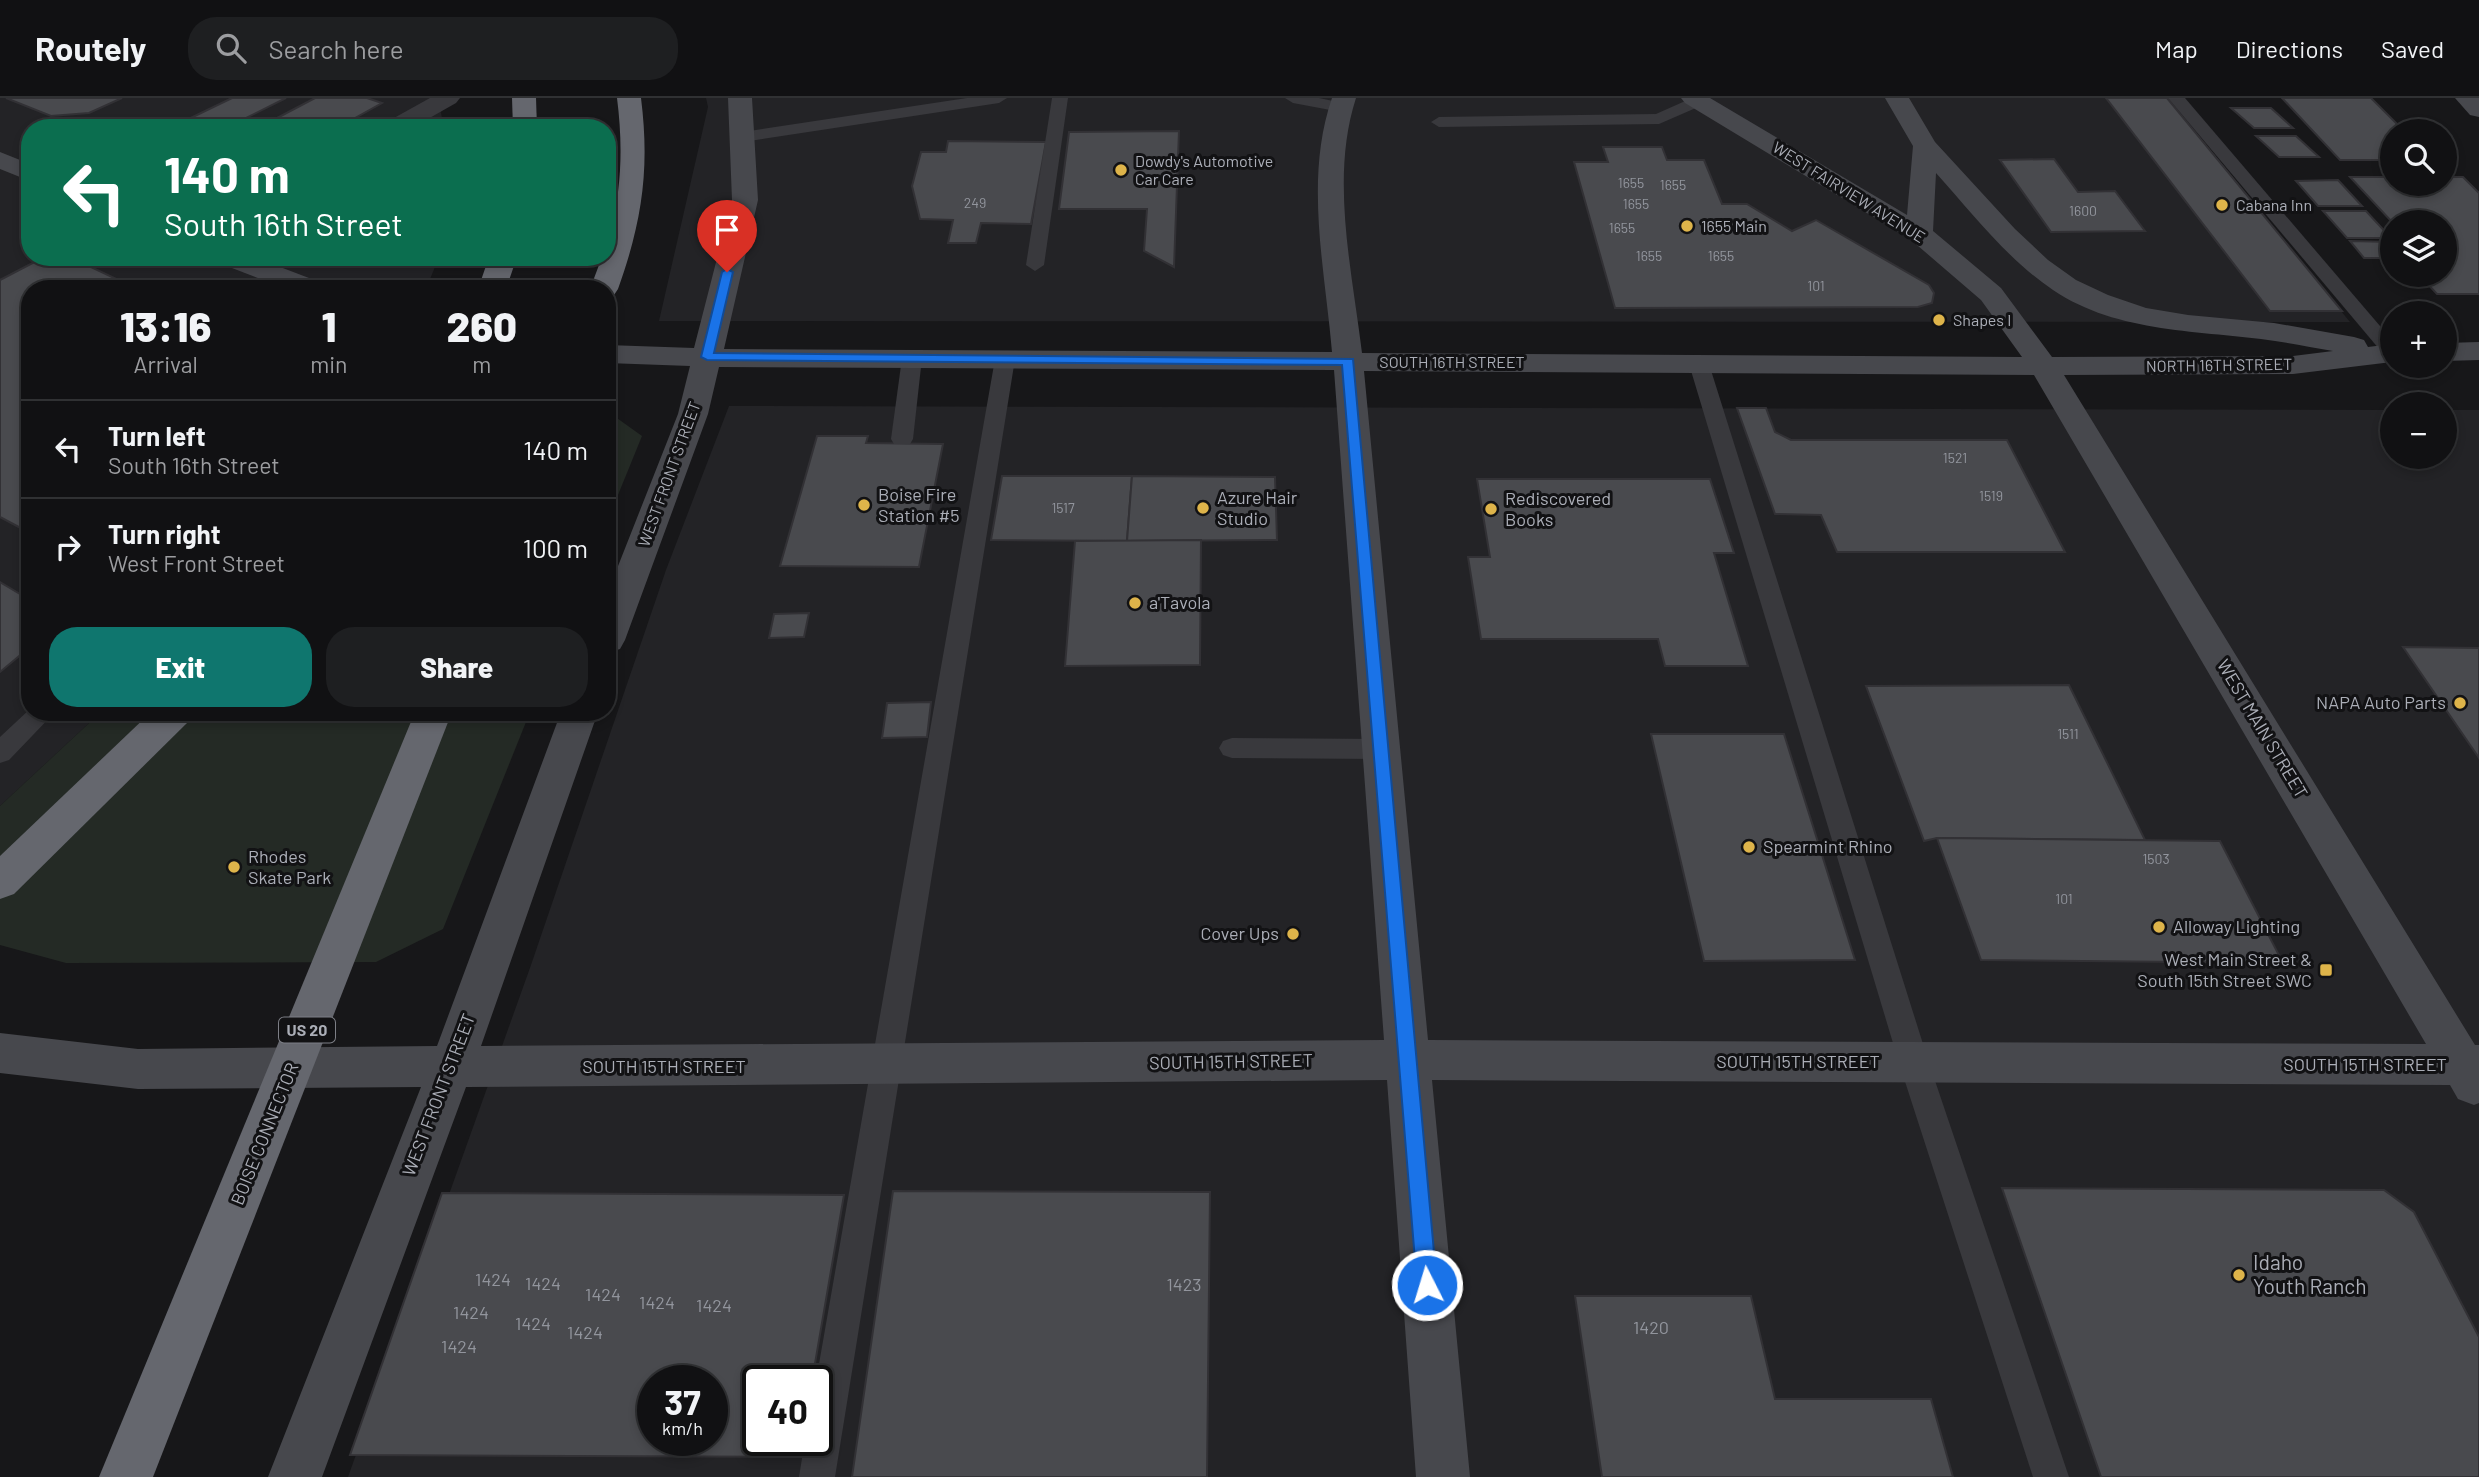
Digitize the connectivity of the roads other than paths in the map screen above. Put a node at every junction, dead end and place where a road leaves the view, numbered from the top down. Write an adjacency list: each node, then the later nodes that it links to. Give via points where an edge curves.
1 (448, 98): 14 (street)
2 (524, 98): 15 (highway)
3 (629, 98): 22 (highway, via 635,139 633,197)
4 (740, 98): 17 (main road, WEST FRONT STREET)
5 (999, 98): 17 (lane)
6 (1060, 98): 23 (lane)
7 (1293, 98): 12 (lane)
8 (1898, 98): 18 (main road)
9 (2176, 98): 26 (lane)
10 (2467, 98): 13 (main road)
11 (1696, 100): 16 (lane, via 1659,119); 21 (main road, WEST FAIRVIEW AVENUE)
12 (1342, 103): 35 (main road, via 1330,162)
13 (2479, 110)
14 (410, 119)
15 (525, 119)
16 (1439, 122)
17 (743, 137): 32 (main road, WEST FRONT STREET, via 745,200)
18 (1924, 146): 21 (main road); 27 (main road, via 2038,265 2066,286 2098,301 2188,324 2274,332)
19 (1, 161): 20 (main road)
20 (21, 169)
21 (1919, 233): 37 (main road, WEST FAIRVIEW AVENUE, via 1991,294)
22 (616, 256)
23 (1035, 265)
24 (252, 266): 25 (main road)
25 (289, 280)
26 (2380, 338)
27 (2380, 350)
28 (2479, 351): 29 (main road)
29 (2457, 352)
30 (616, 354): 32 (main road, SOUTH 16TH STREET)
31 (2380, 354): 37 (main road, NORTH 16TH STREET, via 2293,365)
32 (707, 357): 33 (main road, SOUTH 16TH STREET); 39 (main road, WEST FRONT STREET, via 694,414)
33 (912, 358): 34 (main road, SOUTH 16TH STREET); 38 (lane)
34 (1005, 359): 35 (main road, SOUTH 16TH STREET); 51 (lane)
35 (1348, 361): 36 (main road, SOUTH 16TH STREET); 45 (main road)
36 (1699, 364): 37 (main road, SOUTH 16TH STREET); 50 (lane)
37 (2044, 366): 53 (main road, WEST MAIN STREET)
38 (902, 439)
39 (616, 617)
40 (34, 721): 46 (lane)
41 (166, 721): 47 (highway)
42 (430, 721): 54 (highway, BOISE CONNECTOR / US 20)
43 (577, 721): 52 (main road, WEST FRONT STREET)
44 (1231, 748): 45 (lane)
45 (1381, 749): 49 (main road)
46 (0, 753)
47 (0, 882)
48 (0, 1053): 52 (main road, SOUTH 15TH STREET, via 138,1069)
49 (1407, 1060): 50 (main road, SOUTH 15TH STREET); 51 (main road, SOUTH 15TH STREET); 57 (main road)
50 (1914, 1063): 53 (main road, SOUTH 15TH STREET); 58 (lane)
51 (886, 1065): 52 (main road, SOUTH 15TH STREET); 56 (lane)
52 (451, 1068): 55 (main road, WEST FRONT STREET)
53 (2474, 1074)
54 (126, 1477)
55 (295, 1477)
56 (817, 1477)
57 (1443, 1477)
58 (2052, 1477)

